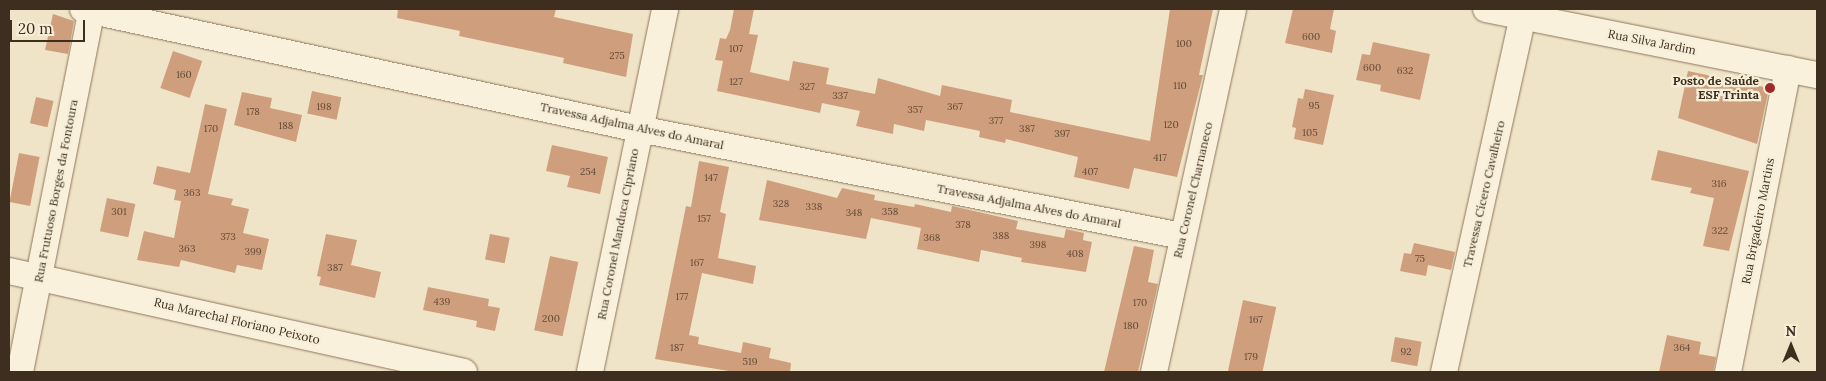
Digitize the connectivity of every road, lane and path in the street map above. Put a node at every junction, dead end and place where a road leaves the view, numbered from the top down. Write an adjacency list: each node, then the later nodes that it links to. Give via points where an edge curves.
1 (89, 9): 8 (street, Travessa Adjalma Alves do Amaral); 11 (street, Rua Frutuoso Borges da Fontoura)
2 (665, 9): 8 (street, Rua Coronel Manduca Cipriano)
3 (1234, 9): 9 (street, Rua Coronel Charnaneco)
4 (1486, 9): 5 (street, Rua Silva Jardim)
5 (1523, 16): 6 (street, Rua Silva Jardim); 16 (street, Travessa Cícero Cavalheiro)
6 (1788, 69): 7 (street, Rua Silva Jardim); 17 (street, Rua Brigadeiro Martins)
7 (1817, 75)
8 (639, 129): 9 (street, Travessa Adjalma Alves do Amaral); 14 (street, Rua Coronel Manduca Cipriano)
9 (1182, 236): 15 (street, Rua Coronel Charnaneco)
10 (9, 272): 11 (street, Rua Marechal Floriano Peixoto)
11 (39, 277): 12 (street, Rua Frutuoso Borges da Fontoura); 13 (street, Rua Marechal Floriano Peixoto)
12 (20, 372)
13 (464, 372)
14 (590, 372)
15 (1154, 372)
16 (1444, 372)
17 (1728, 372)

